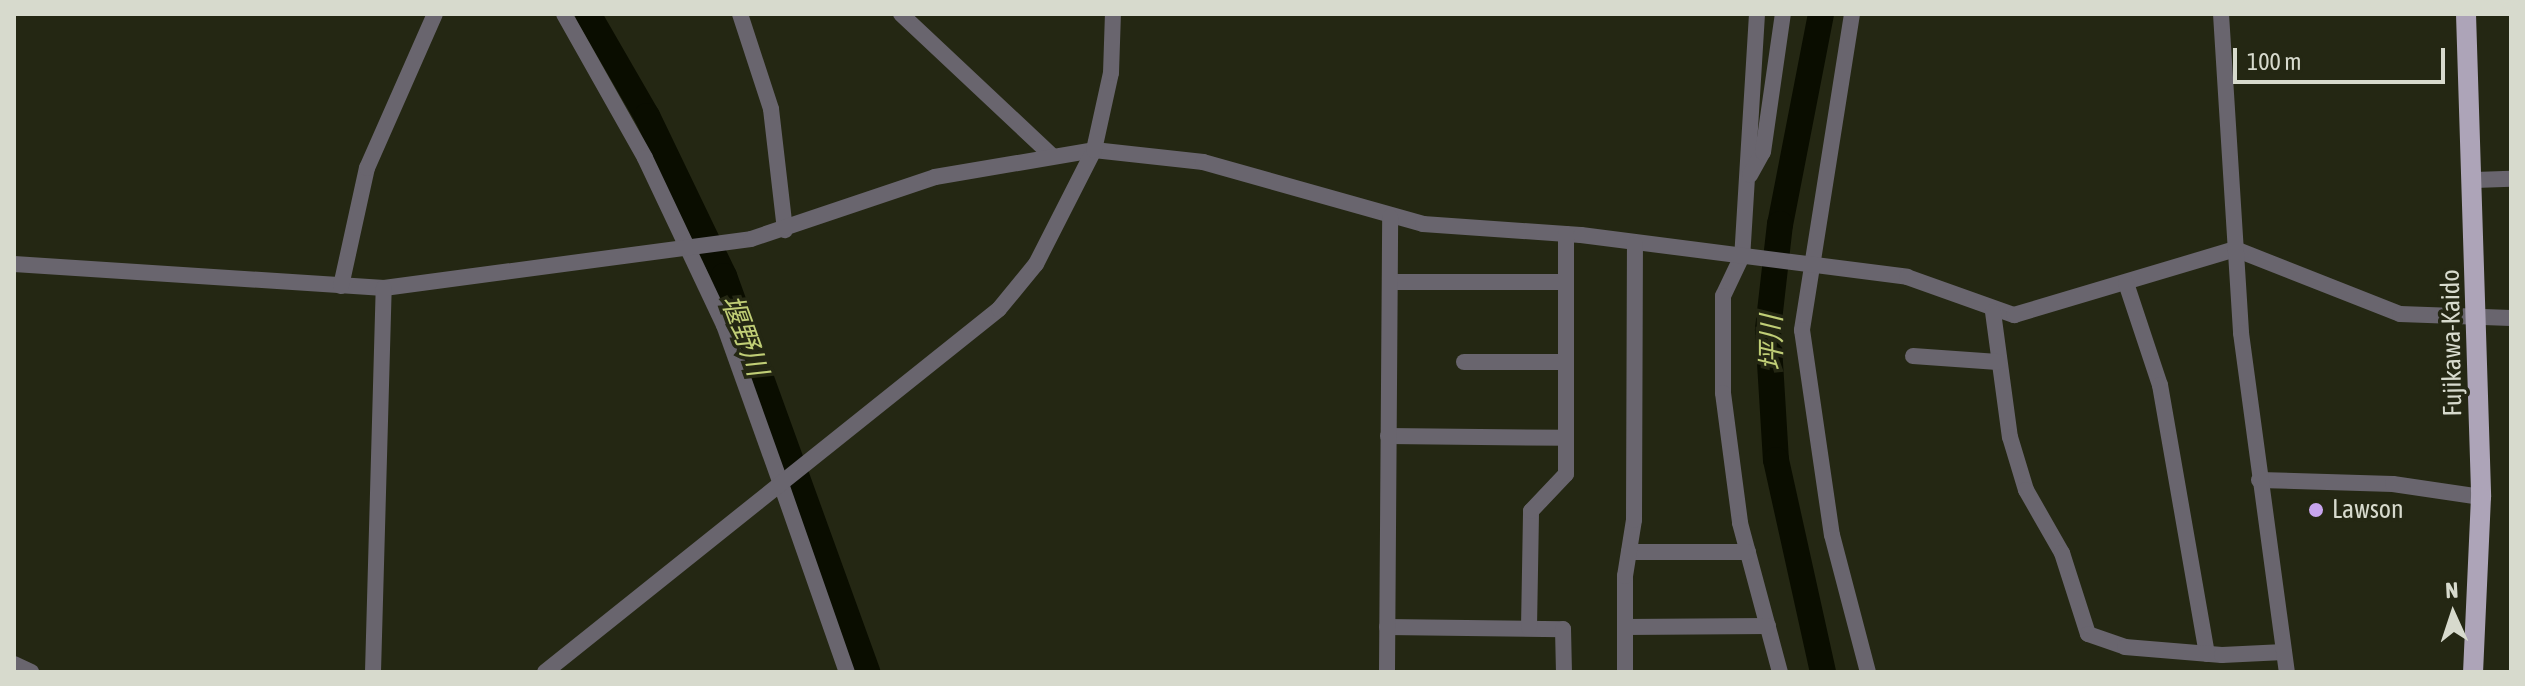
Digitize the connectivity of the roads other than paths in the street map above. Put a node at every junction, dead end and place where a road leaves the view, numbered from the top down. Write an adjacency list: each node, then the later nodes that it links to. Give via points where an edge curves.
1 (435, 14): 28 (street, via 367,168)
2 (564, 14): 20 (street, via 601,73)
3 (740, 14): 17 (street, via 771,109)
4 (901, 14): 12 (street)
5 (1113, 14): 11 (street, via 1111,73)
6 (1757, 14): 14 (street)
7 (1783, 14): 14 (street, via 1763,152)
8 (1852, 14): 23 (street)
9 (2221, 14): 21 (street)
10 (2466, 14): 15 (main road, Fujikawa-Kaido)
11 (1094, 150): 12 (street); 16 (street, via 1228,167); 40 (street, via 1052,238 999,309)
12 (1051, 155): 17 (street, via 935,177)
13 (2511, 179): 15 (street)
14 (1747, 180): 22 (street)
15 (2475, 180): 31 (main road, Fujikawa-Kaido)
16 (1390, 217): 18 (street, via 1480,232); 25 (street)
17 (785, 230): 20 (street)
18 (1566, 234): 19 (street); 26 (street)
19 (1635, 244): 22 (street); 42 (street)
20 (691, 248): 29 (street); 40 (street)
21 (2235, 249): 27 (street); 31 (street, via 2400,314); 39 (street)
22 (1742, 256): 23 (street); 43 (street, via 1723,296 1723,393)
23 (1804, 263): 30 (street, via 1907,277); 59 (street, via 1802,330 1819,455 1832,535)
24 (14, 264): 28 (street)
25 (1390, 282): 26 (street); 37 (street)
26 (1566, 282): 35 (street)
27 (2126, 283): 30 (street, via 2036,313); 49 (street, via 2160,385)
28 (341, 286): 29 (street)
29 (384, 288): 52 (street)
30 (1993, 312): 36 (street)
31 (2478, 317): 32 (street); 41 (main road, Fujikawa-Kaido)
32 (2511, 318)
33 (1913, 356): 36 (street)
34 (1464, 362): 35 (street)
35 (1566, 362): 38 (street)
36 (1998, 362): 49 (street, via 2026,490 2062,553 2088,634 2125,647)
37 (1388, 436): 38 (street); 45 (street)
38 (1566, 438): 47 (street, via 1566,474 1531,511)
39 (2259, 480): 41 (street, via 2393,484); 48 (street)
40 (783, 483): 53 (street); 54 (street)
41 (2481, 497): 61 (main road, Fujikawa-Kaido)
42 (1629, 552): 43 (street); 46 (street)
43 (1748, 552): 44 (street)
44 (1768, 626): 46 (street); 58 (street)
45 (1387, 627): 47 (street); 55 (street)
46 (1625, 627): 57 (street)
47 (1529, 628): 56 (street, via 1563,629)
48 (2284, 652): 49 (street); 60 (street)
49 (2207, 654)
50 (14, 664): 51 (street)
51 (31, 672)
52 (373, 672)
53 (545, 672)
54 (847, 672)
55 (1387, 672)
56 (1564, 672)
57 (1625, 672)
58 (1780, 672)
59 (1868, 672)
60 (2287, 672)
61 (2473, 672)

